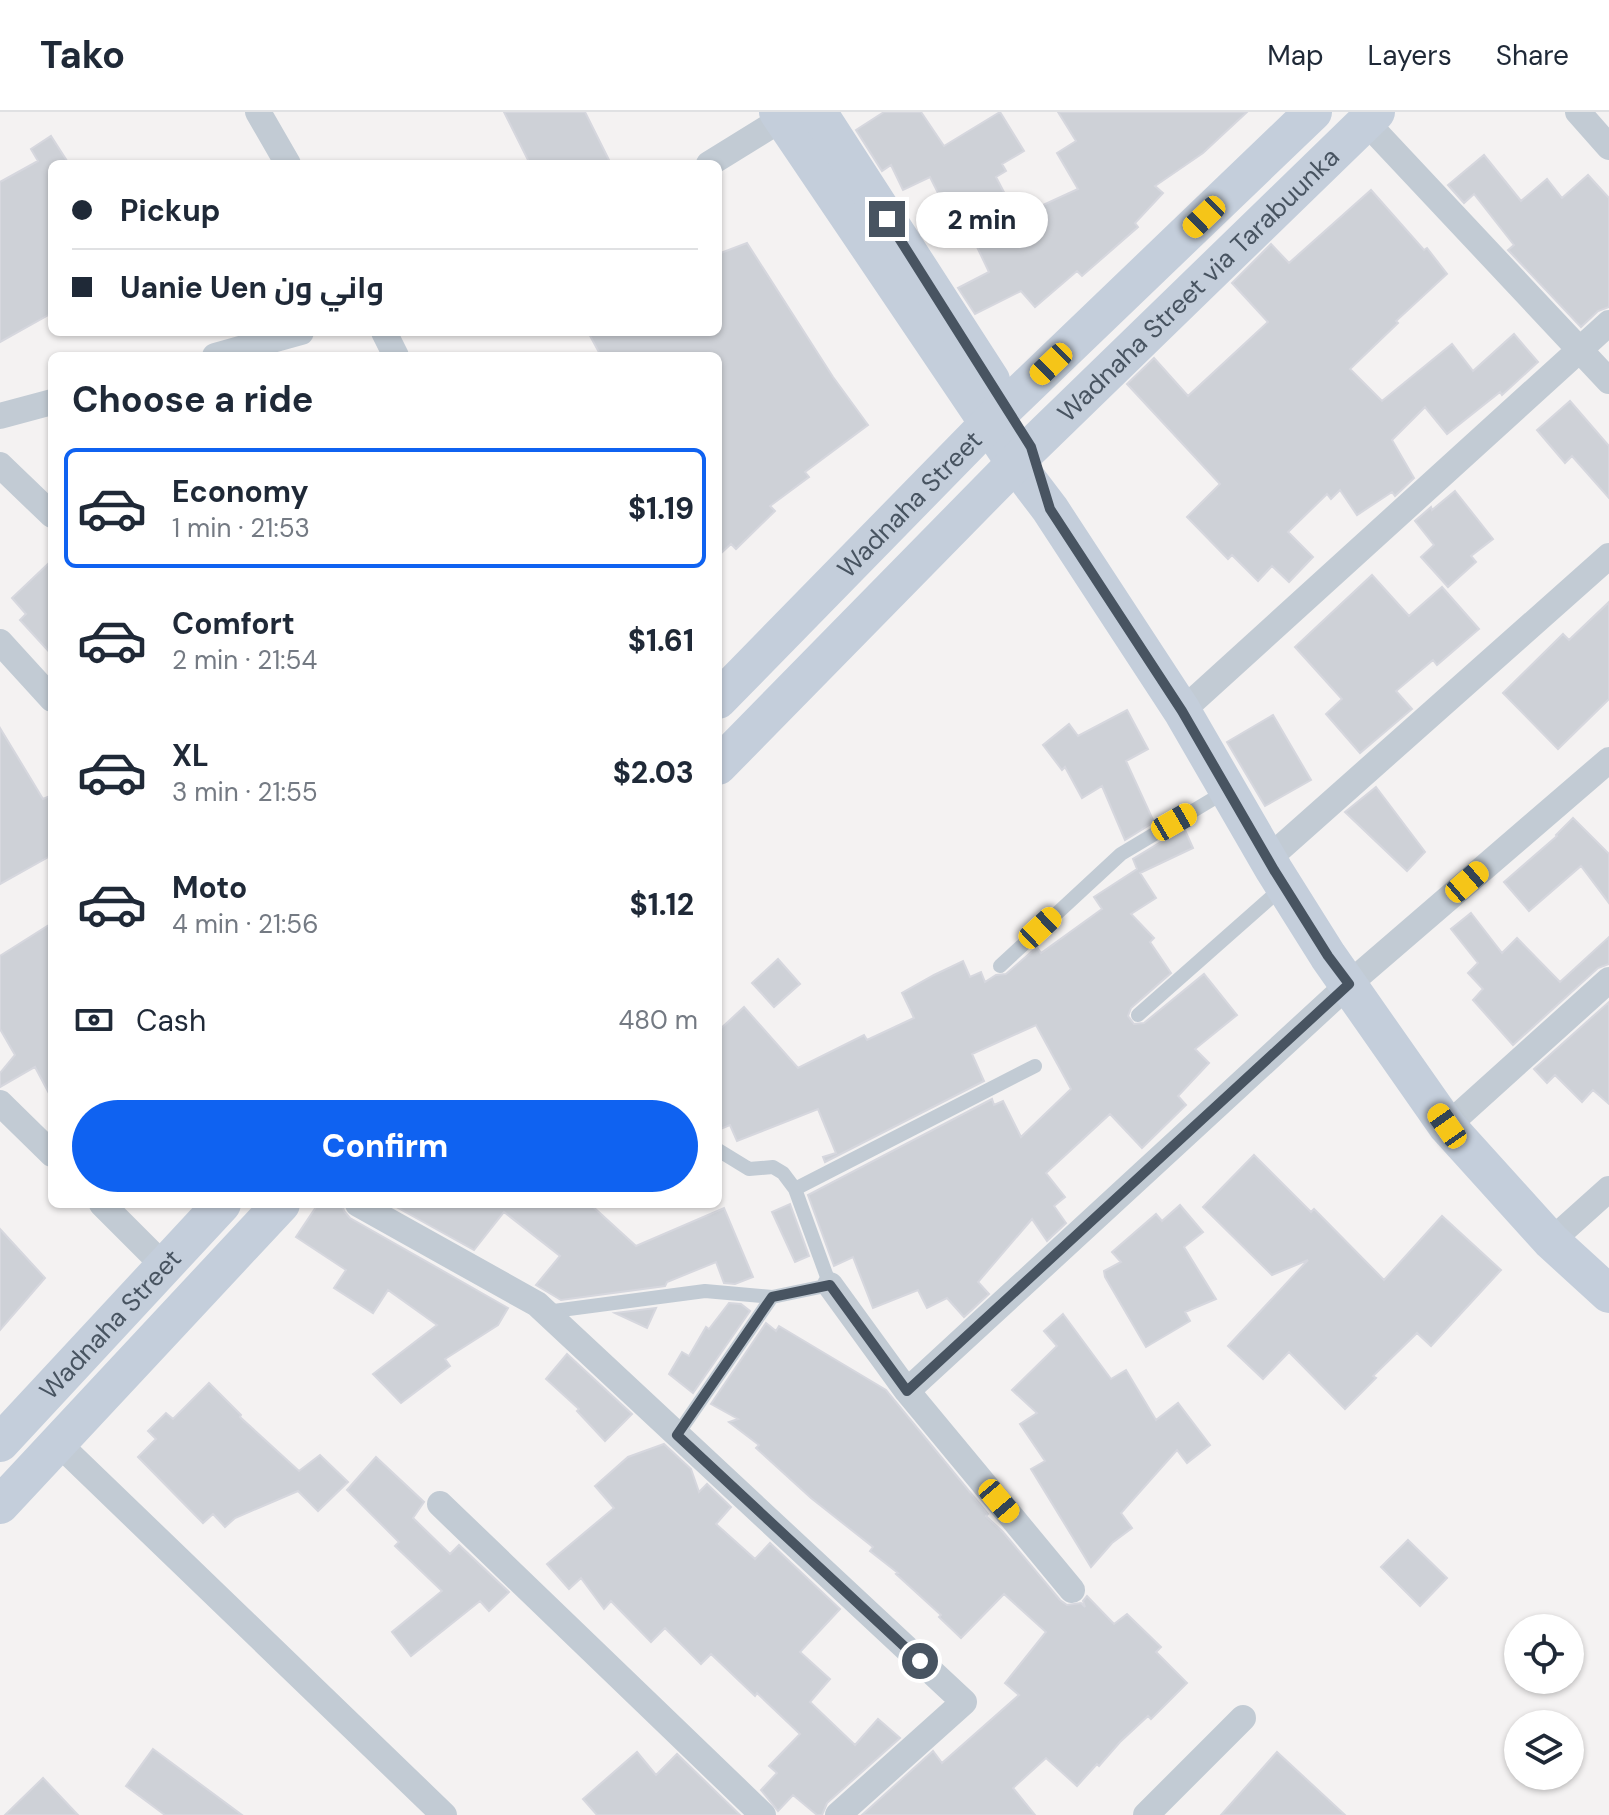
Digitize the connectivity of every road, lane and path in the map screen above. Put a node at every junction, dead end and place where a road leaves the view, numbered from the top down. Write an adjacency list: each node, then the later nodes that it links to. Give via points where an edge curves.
1 (258, 112): 7 (street)
2 (1313, 112): 15 (main road, Wadnaha Street)
3 (1578, 112): 6 (street)
4 (793, 114): 8 (street); 15 (main road)
5 (1371, 117): 11 (street); 17 (main road, Wadnaha Street via Tarabuunka)
6 (1609, 147)
7 (286, 160)
8 (716, 160)
9 (1609, 323): 11 (street)
10 (287, 336): 12 (street)
11 (1580, 350): 13 (street); 24 (street)
12 (229, 352)
13 (1609, 381)
14 (48, 403): 16 (street)
15 (998, 415): 17 (main road); 23 (main road, Wadnaha Street)
16 (0, 416)
17 (1023, 455): 24 (main road, via 1050,509); 26 (main road, Wadnaha Street via Tarabuunka)
18 (0, 465): 19 (street)
19 (48, 511)
20 (1609, 556): 28 (street)
21 (0, 642): 22 (street)
22 (48, 695)
23 (722, 696)
24 (1182, 711): 27 (main road)
25 (1609, 760): 31 (street)
26 (722, 762)
27 (1228, 790): 28 (main road); 29 (lane, via 1121,854)
28 (1276, 872): 31 (main road); 32 (lane)
29 (1000, 966)
30 (1609, 980): 35 (street)
31 (1349, 984): 35 (main road); 50 (street)
32 (1138, 1015)
33 (1035, 1066): 38 (lane)
34 (0, 1103): 36 (street)
35 (1447, 1126): 44 (main road)
36 (48, 1150)
37 (722, 1152): 38 (lane, via 749,1169 773,1167)
38 (795, 1189): 46 (lane)
39 (1609, 1189): 44 (street)
40 (106, 1208): 45 (street)
41 (218, 1208): 45 (main road, Wadnaha Street)
42 (277, 1208): 52 (main road)
43 (365, 1208): 49 (street)
44 (1551, 1241): 47 (main road)
45 (163, 1265): 53 (main road, Wadnaha Street)
46 (830, 1285): 48 (lane); 50 (street)
47 (1609, 1294)
48 (772, 1297): 49 (lane, via 705,1291); 51 (lane)
49 (546, 1312): 51 (street)
50 (907, 1391): 56 (street)
51 (677, 1435): 60 (street, via 964,1702)
52 (57, 1442): 55 (main road); 58 (street)
53 (0, 1443)
54 (440, 1504): 59 (street)
55 (0, 1505)
56 (1072, 1590)
57 (1243, 1718): 61 (street)
58 (444, 1815)
59 (763, 1815)
60 (838, 1815)
61 (1146, 1815)

